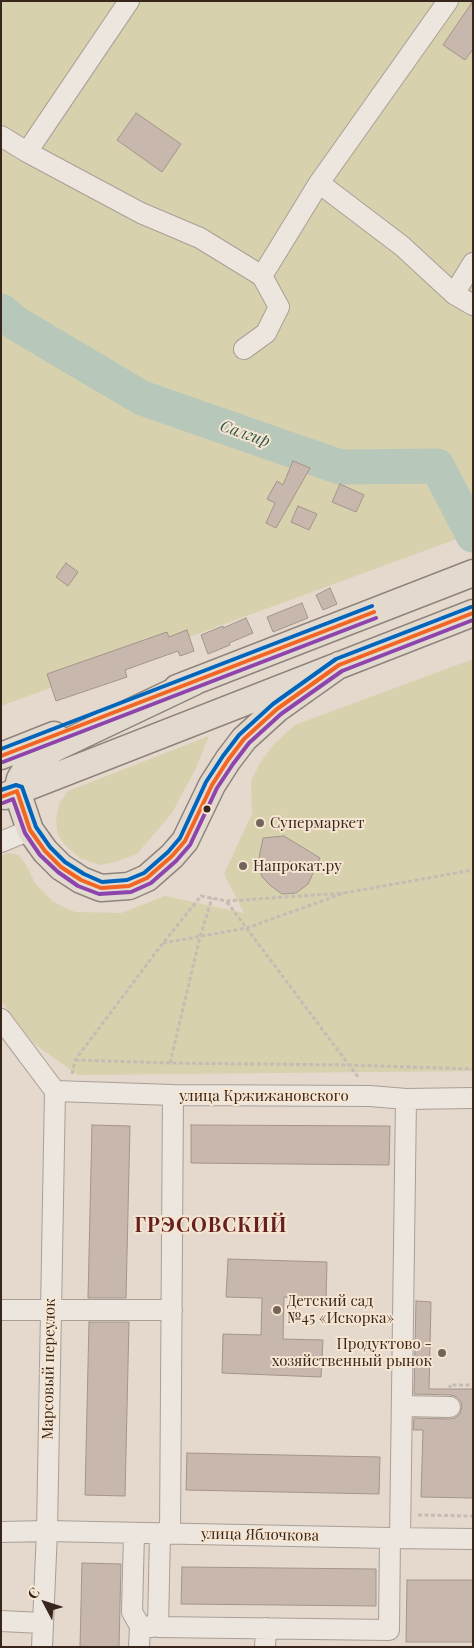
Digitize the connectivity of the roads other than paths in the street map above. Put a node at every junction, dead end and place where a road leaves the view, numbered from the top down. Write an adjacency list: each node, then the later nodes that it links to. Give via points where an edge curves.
1 (129, 1): 4 (street)
2 (448, 1): 5 (street)
3 (1, 136): 4 (street)
4 (27, 152): 7 (street, via 141,213 200,238)
5 (320, 183): 7 (street); 8 (street, via 402,246)
6 (473, 263): 8 (street)
7 (262, 276): 10 (street, via 279,307 266,333)
8 (454, 294): 9 (street)
9 (473, 305)
10 (244, 349)
11 (473, 573): 14 (main road)
12 (473, 613): 13 (main road)
13 (339, 666): 18 (main road); 19 (main road, via 277,709 244,739 212,785 185,841 147,878 129,886 101,888 81,880 50,857)
14 (194, 682): 15 (main road); 16 (main road)
15 (55, 748): 17 (street); 18 (main road, via 26,769)
16 (1, 756)
17 (1, 769)
18 (9, 794): 19 (main road)
19 (30, 830): 20 (street)
20 (1, 842)
21 (1, 1020): 22 (street)
22 (61, 1091): 23 (street, улица Кржижановского); 26 (street, Марсовый переулок)
23 (173, 1095): 25 (street, улица Кржижановского); 28 (street)
24 (473, 1098): 25 (street, улица Кржижановского)
25 (406, 1099): 29 (street)
26 (50, 1309): 27 (street); 28 (street); 31 (street, Марсовый переулок)
27 (1, 1310)
28 (172, 1310): 34 (street)
29 (402, 1406): 30 (street); 35 (street, via 400,1514)
30 (450, 1407)
31 (47, 1531): 32 (street, улица Яблочкова); 33 (street, улица Яблочкова); 38 (street, Марсовый переулок)
32 (1, 1532)
33 (134, 1533): 34 (street, улица Яблочкова); 39 (street, via 132,1612)
34 (165, 1533): 35 (street, улица Яблочкова); 39 (street)
35 (395, 1538): 36 (street, улица Яблочкова); 41 (street)
36 (473, 1539)
37 (1, 1621): 38 (street)
38 (42, 1623): 42 (street, Марсовый переулок)
39 (149, 1626): 40 (street); 43 (street)
40 (266, 1638): 41 (street)
41 (389, 1638)
42 (42, 1647)
43 (139, 1647)

